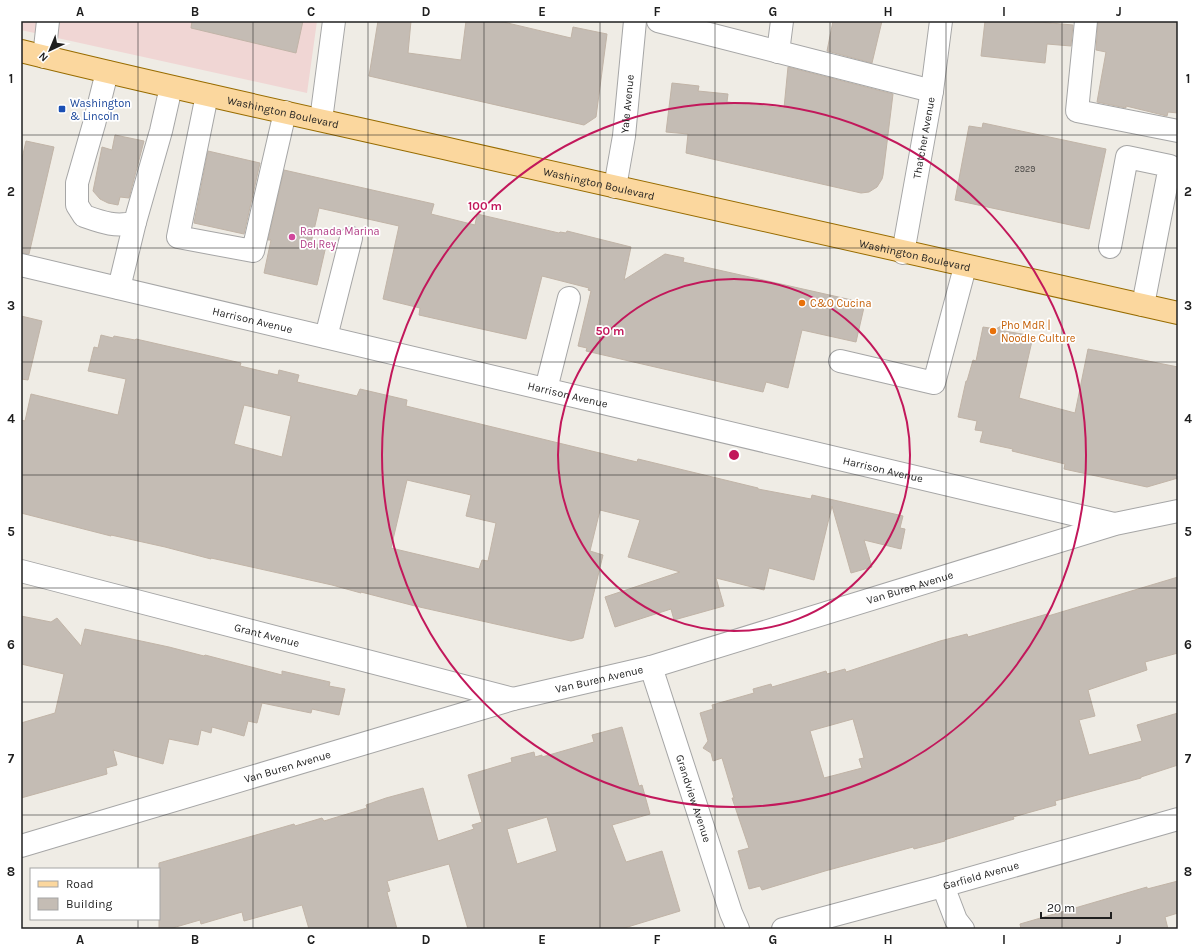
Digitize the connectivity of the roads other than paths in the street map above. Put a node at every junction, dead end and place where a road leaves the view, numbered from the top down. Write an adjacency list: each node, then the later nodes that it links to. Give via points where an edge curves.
1 (48, 21): 10 (street)
2 (334, 21): 16 (street)
3 (635, 21): 18 (street, Yale Avenue, via 624,136)
4 (658, 21): 9 (street)
5 (782, 21): 9 (street)
6 (941, 21): 13 (street, Thatcher Avenue)
7 (1086, 21): 17 (street, via 1077,111)
8 (21, 51): 10 (main road, Washington Boulevard)
9 (778, 52): 13 (street)
10 (44, 57): 11 (main road, Washington Boulevard)
11 (107, 72): 12 (main road, Washington Boulevard); 19 (street, via 77,183 77,204 84,216 108,224 126,225)
12 (171, 87): 14 (main road, Washington Boulevard); 19 (street)
13 (932, 91): 22 (street, Thatcher Avenue)
14 (207, 95): 15 (main road, Washington Boulevard); 15 (street, via 178,237 253,251)
15 (285, 112): 16 (main road, Washington Boulevard)
16 (321, 120): 18 (main road, Washington Boulevard)
17 (1178, 131)
18 (615, 187): 22 (main road, Washington Boulevard)
19 (135, 222): 25 (street)
20 (351, 238): 29 (street)
21 (1110, 247): 27 (street, via 1127,157 1170,166)
22 (903, 253): 24 (main road, Washington Boulevard)
23 (21, 265): 25 (street, Harrison Avenue)
24 (966, 267): 27 (main road, Washington Boulevard); 30 (street, via 934,383)
25 (119, 288): 29 (street, Harrison Avenue)
26 (569, 298): 31 (street)
27 (1143, 305): 28 (main road, Washington Boulevard)
28 (1178, 313)
29 (326, 337): 31 (street, Harrison Avenue)
30 (840, 361)
31 (546, 390): 33 (street, Harrison Avenue)
32 (1178, 512): 33 (street, Van Buren Avenue)
33 (1115, 524): 35 (street, Van Buren Avenue)
34 (21, 571): 36 (street, Grant Avenue)
35 (651, 667): 36 (street, Van Buren Avenue); 40 (street, Grandview Avenue)
36 (513, 699): 38 (street, Van Buren Avenue)
37 (1178, 819): 39 (street, Garfield Avenue)
38 (21, 846)
39 (943, 886): 41 (street, Garfield Avenue); 42 (street, via 956,920)
40 (738, 929)
41 (783, 929)
42 (963, 929)

